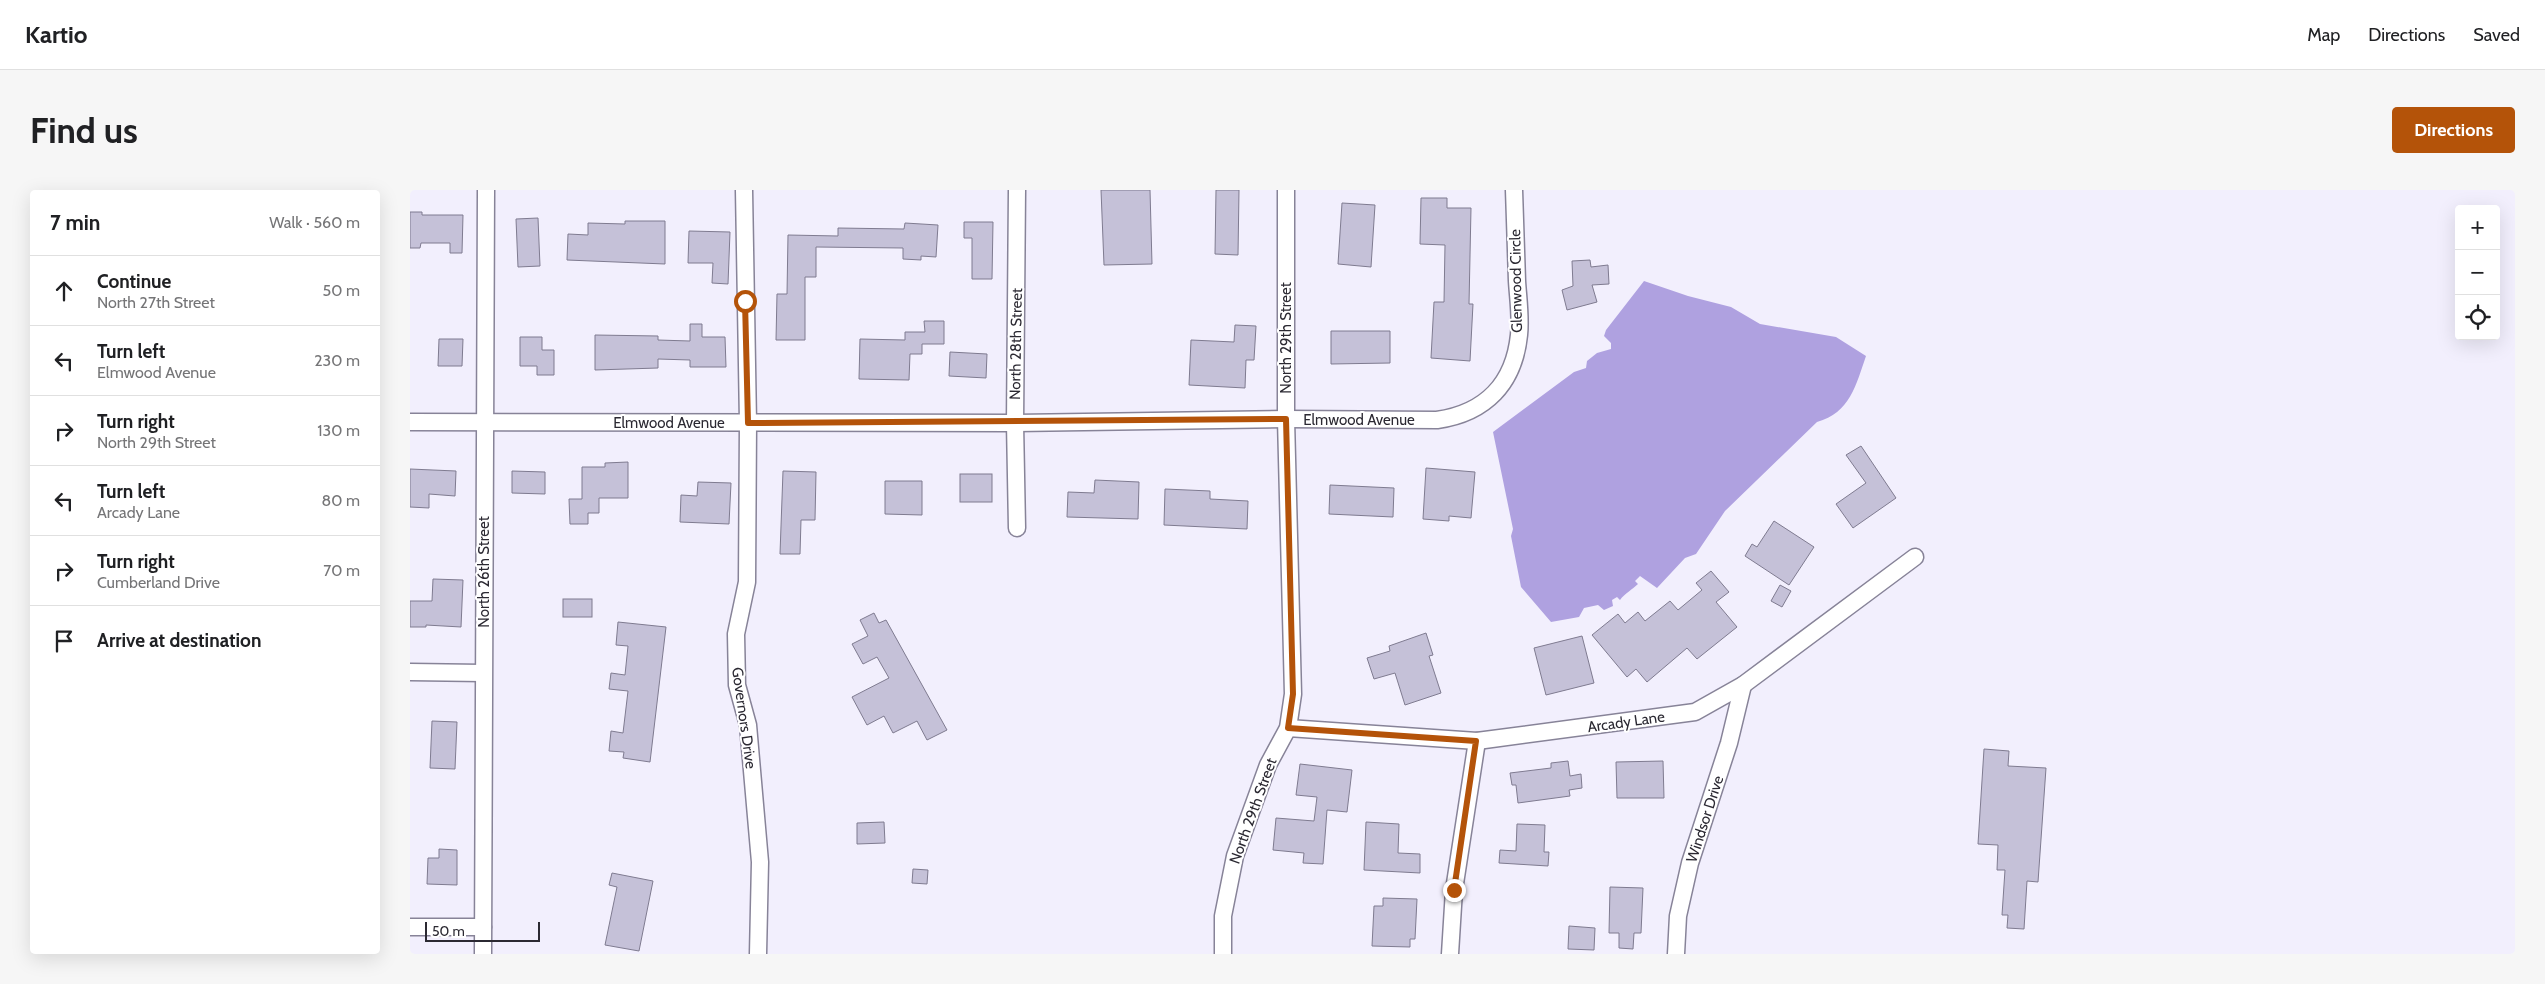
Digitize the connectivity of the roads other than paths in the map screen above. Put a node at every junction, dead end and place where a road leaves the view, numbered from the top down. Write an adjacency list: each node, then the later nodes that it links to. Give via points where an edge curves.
1 (486, 190): 9 (street, North 26th Street)
2 (744, 190): 10 (street, Governors Drive)
3 (1017, 190): 11 (street, North 28th Street)
4 (1286, 190): 7 (street, North 29th Street)
5 (1514, 190): 6 (street, Glenwood Circle, via 1519,334 1512,364 1501,388)
6 (1492, 396): 7 (street, Elmwood Avenue, via 1456,417 1437,420)
7 (1286, 419): 11 (street, Elmwood Avenue); 17 (street, North 29th Street, via 1293,694)
8 (410, 422): 9 (street, Elmwood Avenue)
9 (485, 422): 10 (street, Elmwood Avenue); 15 (street, North 26th Street)
10 (748, 423): 11 (street, Elmwood Avenue); 22 (street, Governors Drive, via 747,582 736,634 737,676 748,725 760,862)
11 (1015, 423): 12 (street, North 28th Street)
12 (1017, 528)
13 (1915, 557): 16 (street, Arcady Lane)
14 (410, 672): 15 (street)
15 (483, 673): 20 (street, North 26th Street)
16 (1743, 685): 18 (street, Arcady Lane, via 1695,712); 25 (street, Windsor Drive, via 1729,743 1690,863 1678,916)
17 (1288, 728): 18 (street, Arcady Lane); 23 (street, North 29th Street, via 1268,765 1235,856 1223,916)
18 (1476, 741): 24 (street, via 1454,890)
19 (410, 927): 20 (street)
20 (483, 927): 21 (street, North 26th Street)
21 (483, 954)
22 (758, 954)
23 (1224, 954)
24 (1450, 954)
25 (1676, 954)

